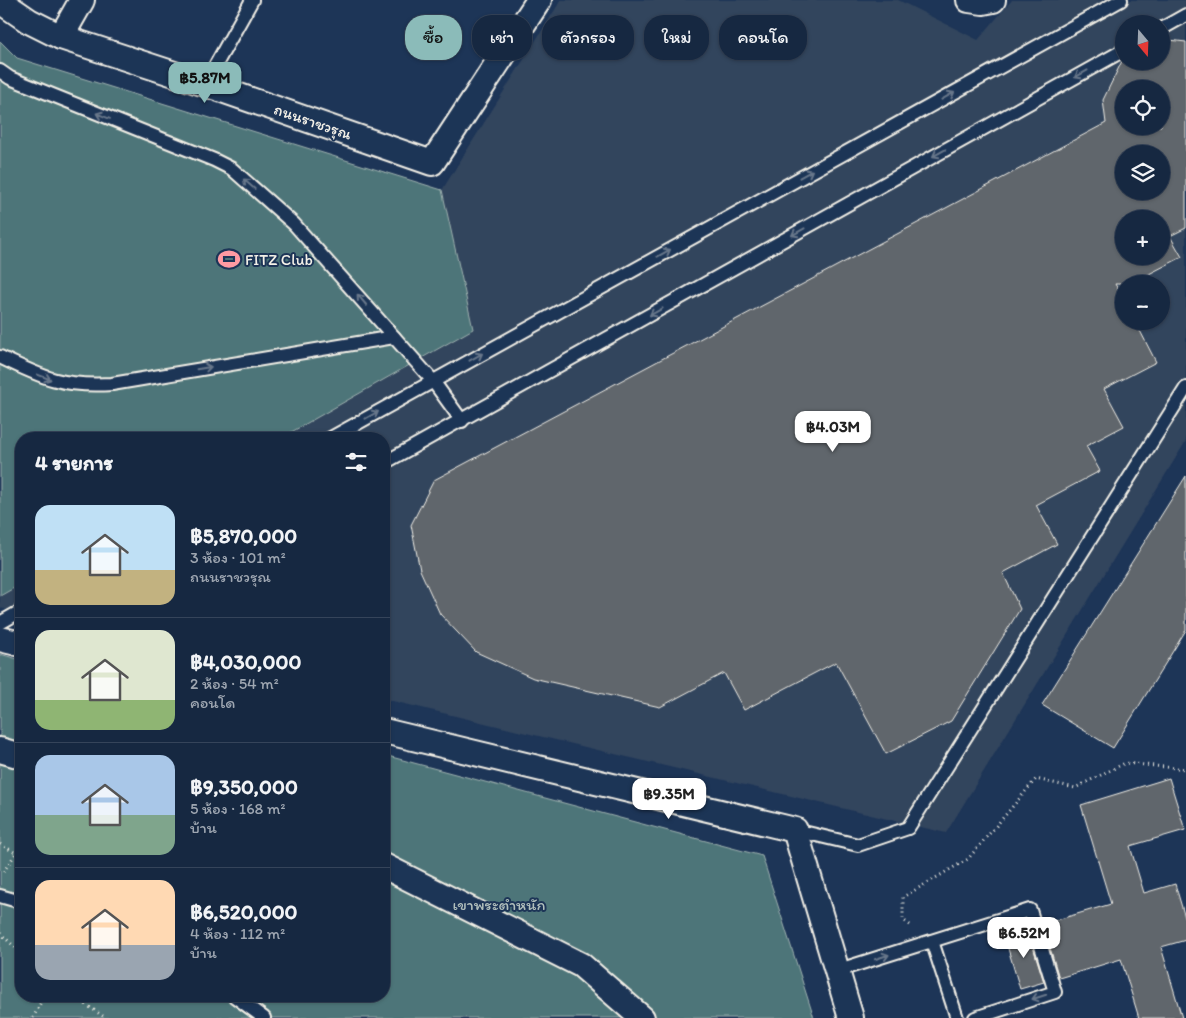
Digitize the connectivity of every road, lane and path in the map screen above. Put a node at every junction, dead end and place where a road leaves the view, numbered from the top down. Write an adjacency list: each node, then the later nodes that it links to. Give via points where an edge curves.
1 (82, 0): 10 (street)
2 (252, 0): 13 (lane)
3 (538, 0): 13 (street, ถนนราชวรุณ, via 432,163)
4 (969, 0): 5 (street)
5 (993, 0)
6 (1121, 0): 16 (lane, one-way to 6)
7 (0, 2): 10 (street, ถนนราชวรุณ)
8 (1186, 15): 9 (lane)
9 (1170, 24)
10 (60, 37): 13 (street, ถนนราชวรุณ)
11 (1115, 55): 18 (lane, one-way to 18)
12 (0, 71): 14 (lane, one-way to 12, via 294,224 232,169 10,78)
13 (205, 84)
14 (394, 337): 15 (lane, one-way to 14, via 48,380 87,385 112,384); 16 (lane)
15 (0, 357)
16 (433, 380): 18 (lane); 19 (lane, one-way to 16)
17 (1186, 388): 29 (lane, via 908,828 858,845)
18 (462, 421): 20 (lane)
19 (341, 432)
20 (390, 461)
21 (15, 615): 22 (lane)
22 (0, 624)
23 (0, 639): 24 (street)
24 (15, 643)
25 (390, 733): 29 (street)
26 (0, 750): 27 (street)
27 (15, 754)
28 (1186, 769): 38 (path, via 1126,763 1075,788 1036,779 968,859 902,897 902,920)
29 (795, 830): 40 (street)
30 (0, 844): 31 (path)
31 (15, 852)
32 (15, 854): 34 (path)
33 (390, 869): 47 (street, via 581,965)
34 (0, 877)
35 (0, 896): 36 (lane)
36 (15, 900)
37 (0, 933): 39 (path)
38 (932, 941): 40 (lane, one-way to 38); 49 (lane); 50 (lane, one-way to 50, via 1030,910 1055,992)
39 (15, 947)
40 (836, 972): 48 (street)
41 (41, 1002): 44 (path)
42 (82, 1002): 45 (path)
43 (242, 1002): 46 (lane)
44 (33, 1018)
45 (106, 1018)
46 (264, 1018)
47 (642, 1018)
48 (851, 1018)
49 (957, 1018)
50 (975, 1018)

